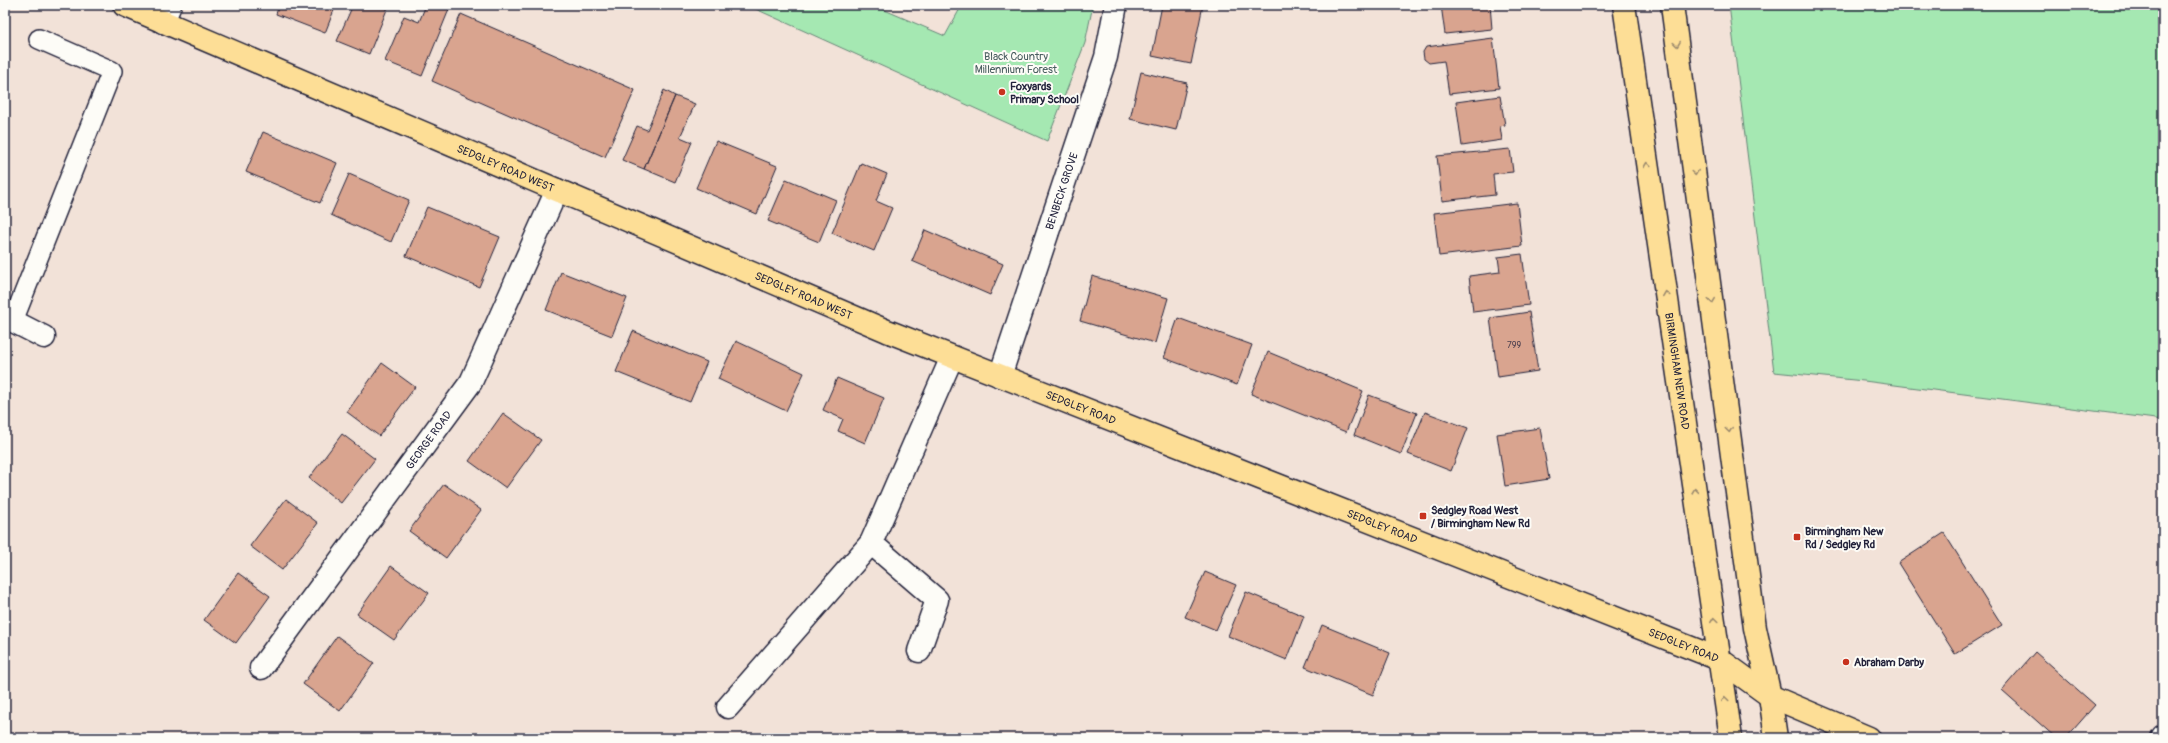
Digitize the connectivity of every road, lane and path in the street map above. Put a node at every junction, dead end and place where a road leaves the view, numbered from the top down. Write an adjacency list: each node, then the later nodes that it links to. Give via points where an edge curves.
1 (124, 5): 5 (main road, SEDGLEY ROAD WEST)
2 (1116, 5): 12 (street, BENBECK GROVE, via 1106,58)
3 (1624, 5): 15 (main road, BIRMINGHAM NEW ROAD, one-way to 3)
4 (1672, 5): 17 (main road, one-way to 17, via 1755,628)
5 (167, 14): 7 (main road, SEDGLEY ROAD WEST)
6 (39, 39): 8 (lane, via 112,71)
7 (557, 190): 9 (main road, SEDGLEY ROAD WEST); 16 (street, GEORGE ROAD, via 471,382)
8 (9, 319): 10 (street)
9 (887, 331): 11 (main road, SEDGLEY ROAD)
10 (44, 337)
11 (952, 357): 12 (main road, SEDGLEY ROAD); 13 (street)
12 (1000, 376): 15 (main road, SEDGLEY ROAD)
13 (871, 543): 14 (street, via 937,600); 18 (street)
14 (919, 651)
15 (1719, 659): 17 (main road, SEDGLEY ROAD); 19 (main road, BIRMINGHAM NEW ROAD, one-way to 15)
16 (261, 668)
17 (1770, 696): 20 (main road); 21 (main road, SEDGLEY ROAD)
18 (728, 707)
19 (1731, 738)
20 (1776, 738)
21 (1869, 738)

